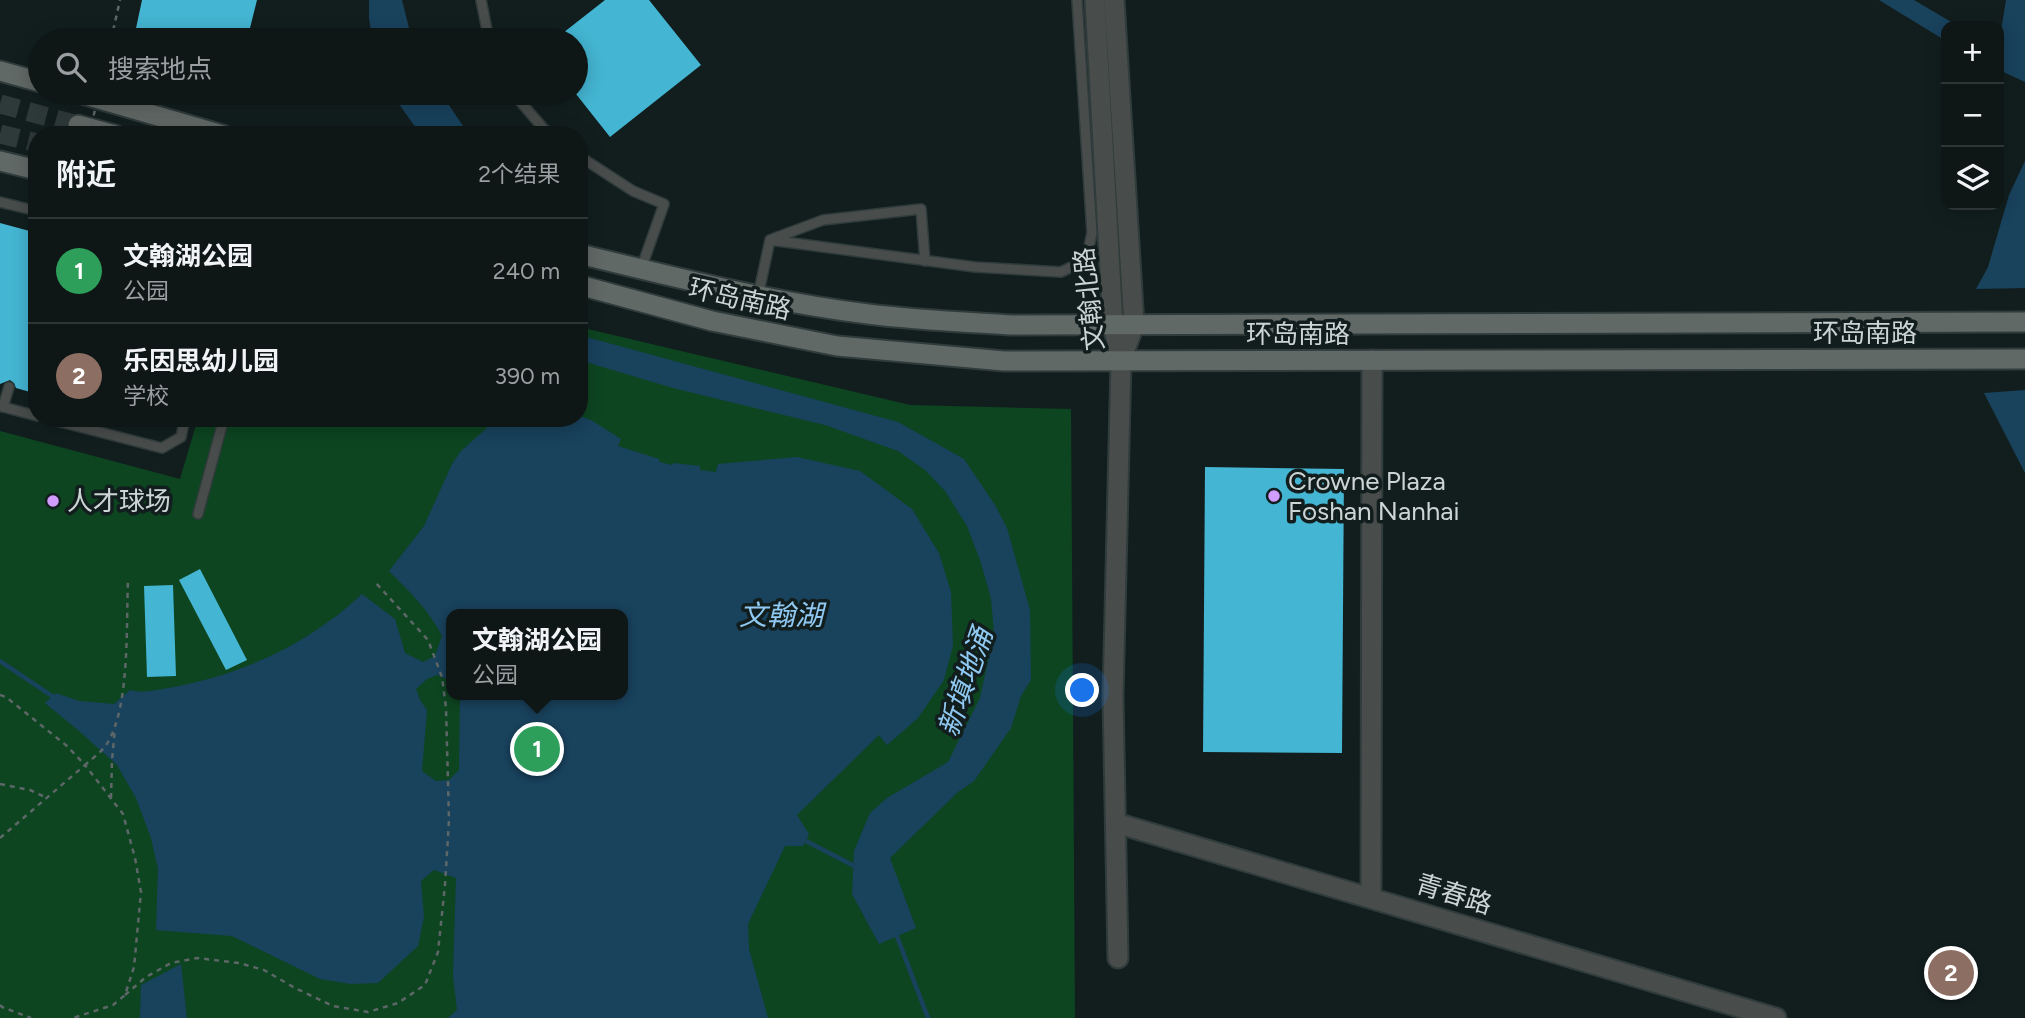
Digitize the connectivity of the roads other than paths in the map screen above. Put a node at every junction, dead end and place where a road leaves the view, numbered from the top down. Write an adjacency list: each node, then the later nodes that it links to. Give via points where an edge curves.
1 (481, 0): 5 (lane)
2 (1077, 0): 19 (lane, via 1092,233 1086,260 1060,272)
3 (1095, 0): 24 (street, 文翰北路)
4 (1114, 0): 25 (street, 文翰北路)
5 (487, 28)
6 (0, 71): 7 (main road)
7 (28, 79)
8 (120, 105): 10 (main road)
9 (523, 105): 11 (lane)
10 (192, 126)
11 (540, 126)
12 (0, 160): 14 (main road)
13 (588, 162): 20 (lane, via 633,191 664,204)
14 (28, 168)
15 (0, 202): 16 (lane)
16 (28, 209)
17 (770, 240): 19 (lane); 19 (lane, via 822,220 921,209); 22 (lane)
18 (588, 256): 20 (main road, 环岛南路)
19 (925, 261)
20 (641, 269): 22 (main road, 环岛南路)
21 (588, 287): 28 (main road, 环岛南路, via 712,321 838,346 1004,361)
22 (758, 296): 24 (main road, 环岛南路, via 869,315 1012,325)
23 (2025, 322): 25 (main road, 环岛南路)
24 (1113, 325): 25 (main road, 环岛南路); 28 (street, 文翰北路)
25 (1134, 325): 28 (street, 文翰北路)
26 (2025, 359): 27 (main road, 环岛南路)
27 (1372, 360): 28 (main road, 环岛南路); 37 (street)
28 (1121, 361): 36 (street, via 1113,696)
29 (9, 387): 30 (lane)
30 (1, 406): 31 (lane)
31 (28, 414)
32 (80, 427): 33 (lane, via 162,448 181,437)
33 (183, 427)
34 (222, 427): 35 (lane)
35 (198, 514)
36 (1116, 823): 37 (street, 青春路); 38 (street)
37 (1371, 897): 39 (street, 青春路)
38 (1118, 958)
39 (1776, 1018)

